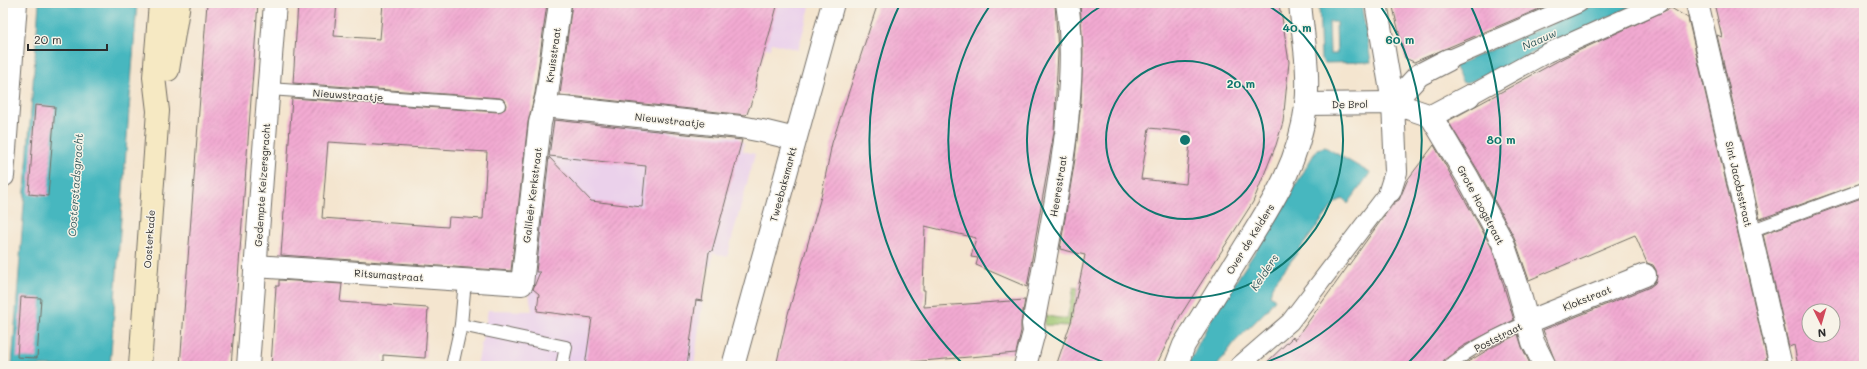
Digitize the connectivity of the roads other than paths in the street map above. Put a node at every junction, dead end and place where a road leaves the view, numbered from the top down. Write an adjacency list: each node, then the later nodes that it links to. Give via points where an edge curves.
1 (16, 3): 23 (street)
2 (160, 3): 20 (main road, Oosterkade, via 154,77)
3 (179, 3): 20 (main road, Oosterkade, via 167,79)
4 (275, 3): 14 (street, Gedempte Keizersgracht)
5 (560, 3): 19 (street, Kruisstraat)
6 (833, 3): 22 (street, Tweebaksmarkt)
7 (1067, 3): 38 (street, Heerestraat, via 1071,26 1070,92 1062,166 1033,324 1034,332)
8 (1300, 3): 17 (street, Over de Kelders, via 1306,65)
9 (1376, 3): 16 (street)
10 (1579, 3): 13 (street)
11 (1659, 3): 15 (street, via 1547,54)
12 (1697, 3): 26 (street, Sint Jacobsstraat)
13 (1448, 60): 16 (street, via 1419,75)
14 (269, 90): 18 (lane, Nieuwstraatje); 27 (street, Gedempte Keizersgracht)
15 (1468, 96): 21 (street)
16 (1394, 103): 17 (street, De Brol); 21 (street); 25 (street, via 1396,172)
17 (1306, 104): 39 (street, Over de Kelders, via 1294,159 1278,193 1184,345)
18 (499, 105)
19 (545, 106): 22 (street, Nieuwstraatje, via 762,130); 30 (street, Galileër Kerkstraat, via 540,123)
20 (158, 112): 33 (main road, Oosterkade)
21 (1431, 116): 31 (street, Grote Hoogstraat, via 1503,242)
22 (795, 139): 37 (street, Tweebaksmarkt)
23 (3, 176)
24 (1864, 189): 26 (lane)
25 (1390, 191): 40 (street, via 1290,322)
26 (1750, 232): 43 (street, Sint Jacobsstraat)
27 (255, 266): 29 (street, Ritsumastraat); 34 (street, Gedempte Keizersgracht)
28 (1645, 275): 31 (street, Klokstraat)
29 (465, 280): 30 (street, Ritsumastraat, via 498,276); 32 (lane)
30 (522, 284)
31 (1528, 322): 41 (lane, Poststraat, via 1458,358); 42 (street, Grote Hoogstraat, via 1533,342)
32 (461, 325): 35 (lane); 36 (lane, via 566,347)
33 (140, 366)
34 (248, 366)
35 (452, 366)
36 (562, 366)
37 (733, 366)
38 (1025, 366)
39 (1176, 366)
40 (1239, 366)
41 (1449, 366)
42 (1545, 366)
43 (1781, 366)

